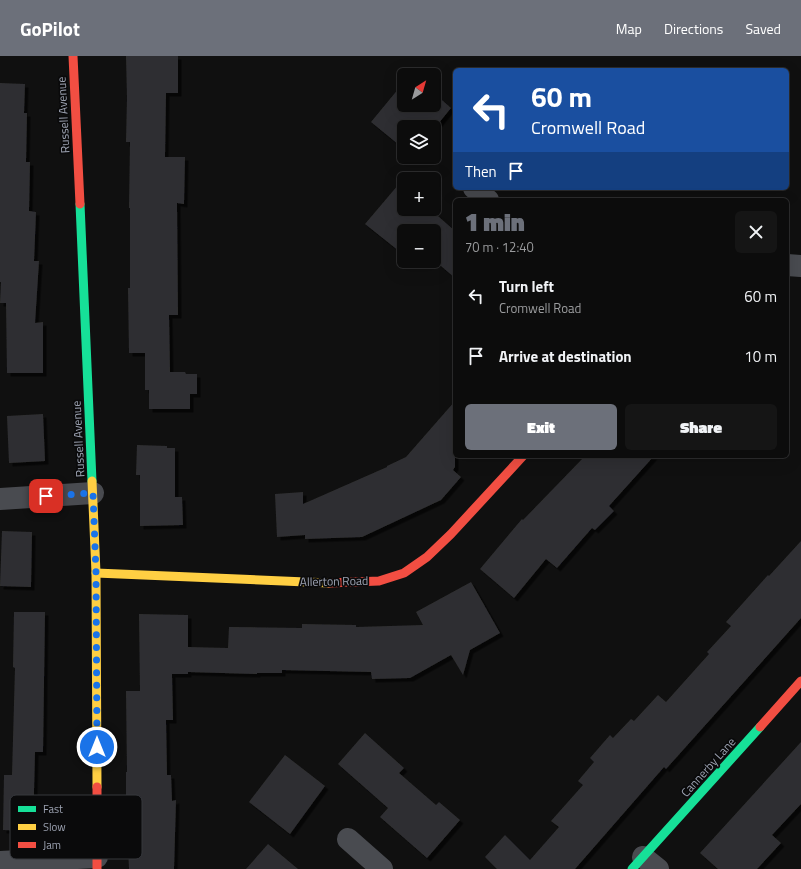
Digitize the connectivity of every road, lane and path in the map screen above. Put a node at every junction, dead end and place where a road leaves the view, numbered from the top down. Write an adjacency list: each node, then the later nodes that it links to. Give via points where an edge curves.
1 (73, 56): 7 (street, Russell Avenue)
2 (476, 190): 3 (street)
3 (486, 198)
4 (789, 265): 5 (street)
5 (801, 266)
6 (521, 458): 9 (street, Allerton Road, via 427,557 404,573 379,581 317,583)
7 (93, 493): 8 (street); 9 (street, Russell Avenue)
8 (0, 499)
9 (96, 573): 11 (street, Russell Avenue)
10 (801, 681): 15 (street, Cannerby Lane)
11 (97, 795)
12 (348, 839): 16 (street)
13 (0, 862): 14 (street)
14 (97, 863)
15 (644, 865)
16 (382, 869)

